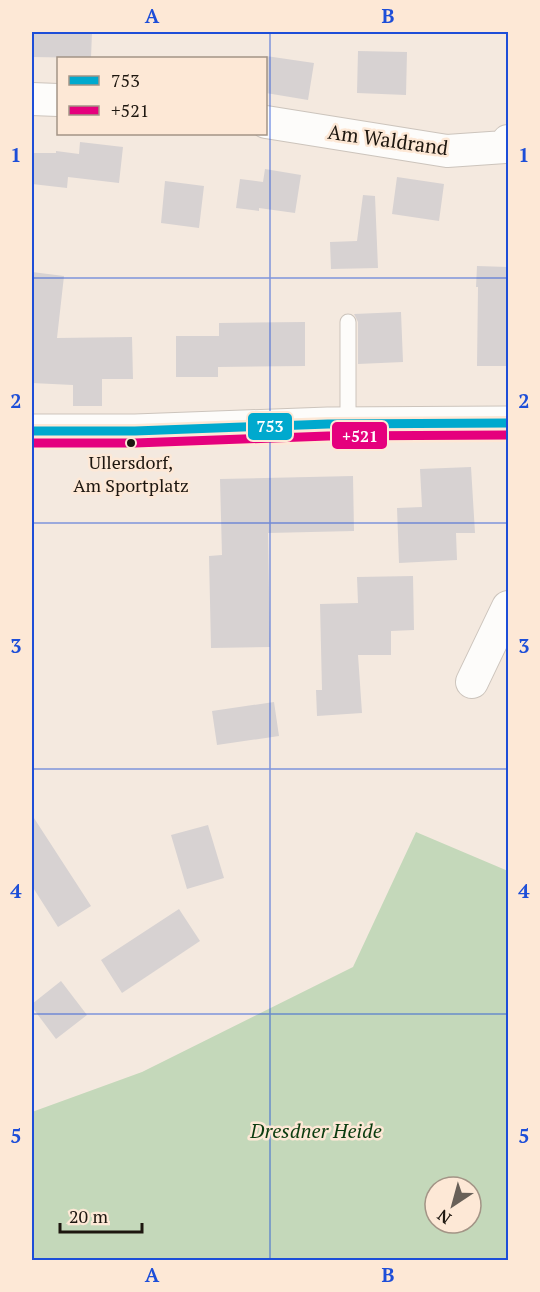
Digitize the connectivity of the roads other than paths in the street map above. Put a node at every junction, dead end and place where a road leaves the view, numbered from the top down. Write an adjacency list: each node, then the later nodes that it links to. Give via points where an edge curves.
1 (32, 99): 2 (street)
2 (57, 100)
3 (267, 122): 4 (street, Am Waldrand, via 447,151 505,147)
4 (508, 141)
5 (348, 322): 7 (lane)
6 (508, 423): 7 (main road)
7 (348, 424): 8 (main road)
8 (32, 431)
9 (508, 607): 10 (street)
10 (472, 682)

